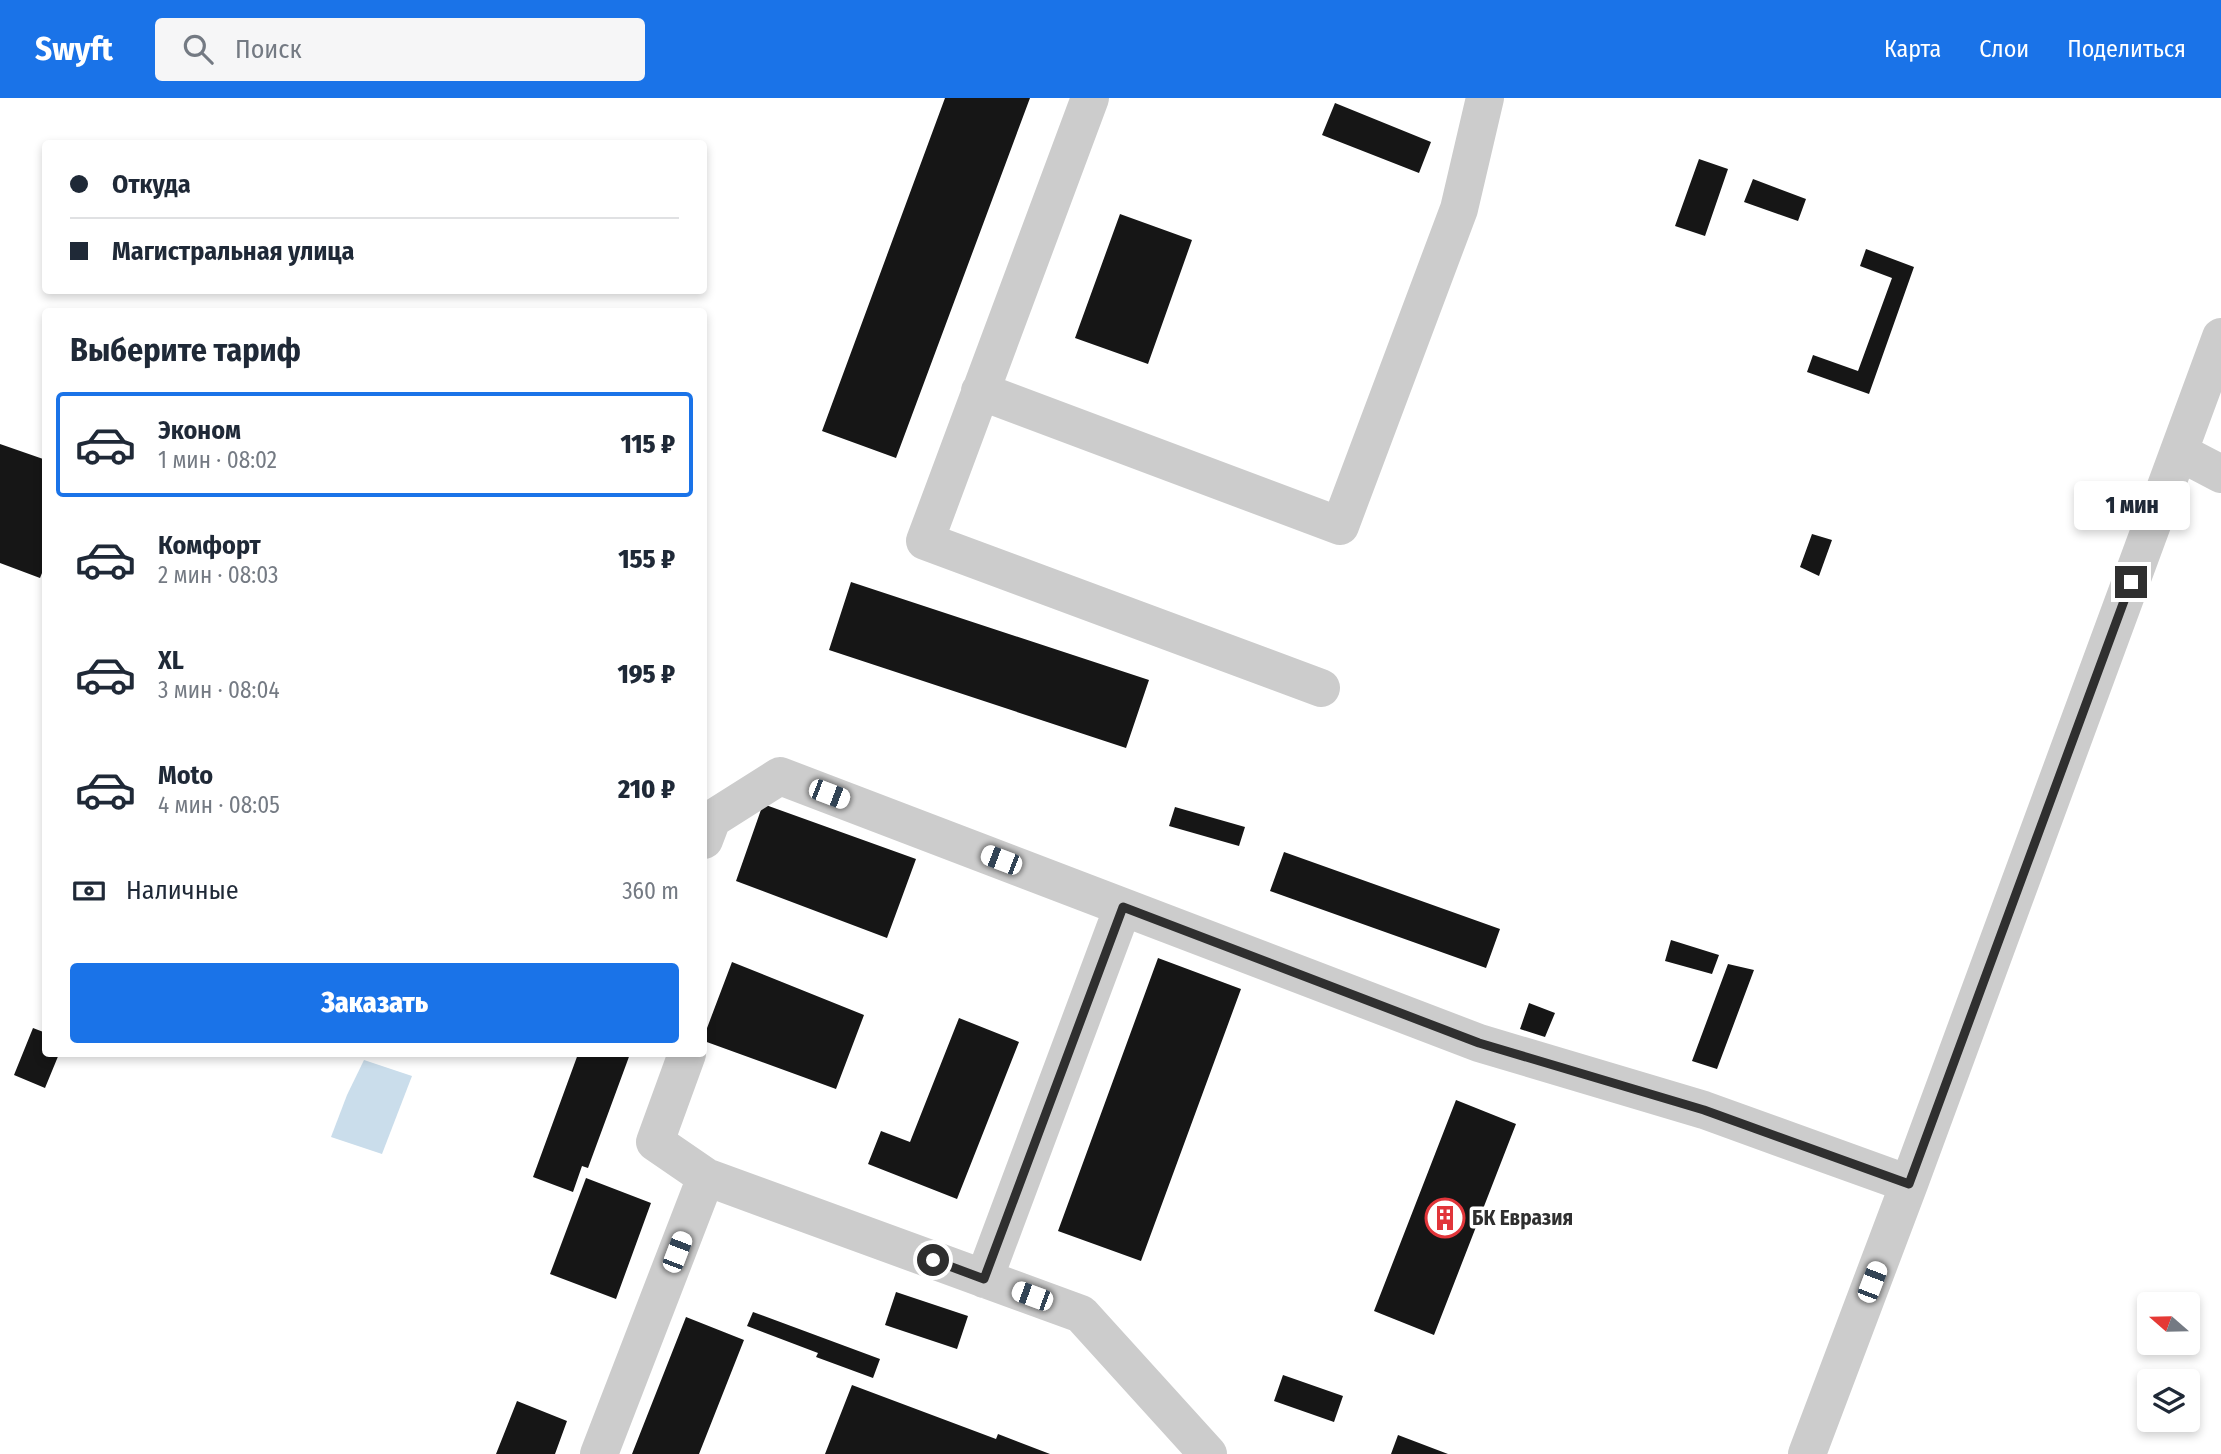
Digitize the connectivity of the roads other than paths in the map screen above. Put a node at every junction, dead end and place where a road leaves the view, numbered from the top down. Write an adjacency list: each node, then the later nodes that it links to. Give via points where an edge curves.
1 (1090, 98): 4 (street)
2 (1485, 98): 4 (street, via 1459,209 1340,526)
3 (2221, 337): 5 (street)
4 (980, 391): 7 (street, via 925,541)
5 (2179, 452): 6 (street); 12 (street)
6 (2221, 474)
7 (1321, 688)
8 (707, 832): 9 (street, via 712,819 780,776)
9 (1123, 907): 12 (street, via 1479,1043 1704,1110); 13 (street)
10 (686, 1057): 11 (street, via 655,1142)
11 (706, 1177): 13 (street); 14 (street)
12 (1909, 1184): 16 (street)
13 (984, 1279): 15 (street, via 1081,1314)
14 (599, 1454)
15 (1208, 1454)
16 (1807, 1454)

